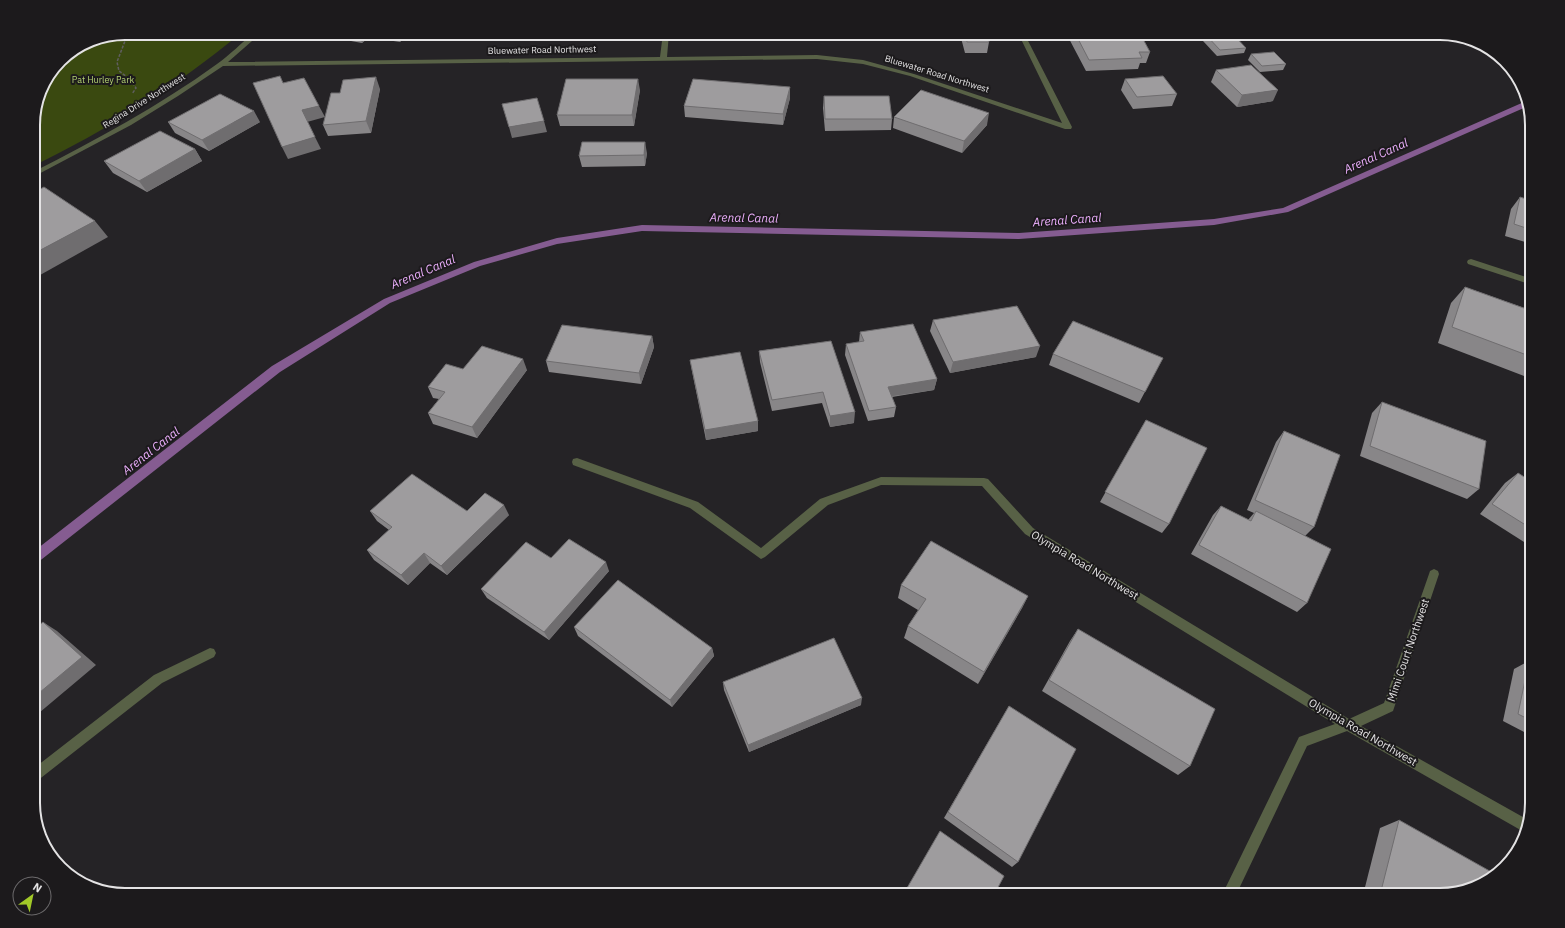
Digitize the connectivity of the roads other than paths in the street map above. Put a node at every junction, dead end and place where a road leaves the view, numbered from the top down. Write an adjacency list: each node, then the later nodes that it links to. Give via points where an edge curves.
1 (250, 40): 5 (street, Regina Drive Northwest)
2 (665, 40): 4 (street)
3 (1024, 40): 4 (street, Bluewater Road Northwest, via 1068,127 912,75 863,62 817,57)
4 (663, 59): 5 (street, Bluewater Road Northwest)
5 (221, 64): 6 (street, Regina Drive Northwest, via 117,130)
6 (40, 170)
7 (1471, 262): 8 (street)
8 (1525, 280)
9 (577, 462): 12 (street, Olympia Road Northwest, via 694,505 762,554 824,502 881,481 984,482 1029,531)
10 (1434, 574): 12 (street, Mimi Court Northwest, via 1389,707)
11 (210, 653): 13 (street, via 158,679)
12 (1348, 724): 14 (street, Olympia Road Northwest); 15 (street, Mimi Court Northwest, via 1303,741)
13 (40, 772)
14 (1522, 824)
15 (1232, 888)

